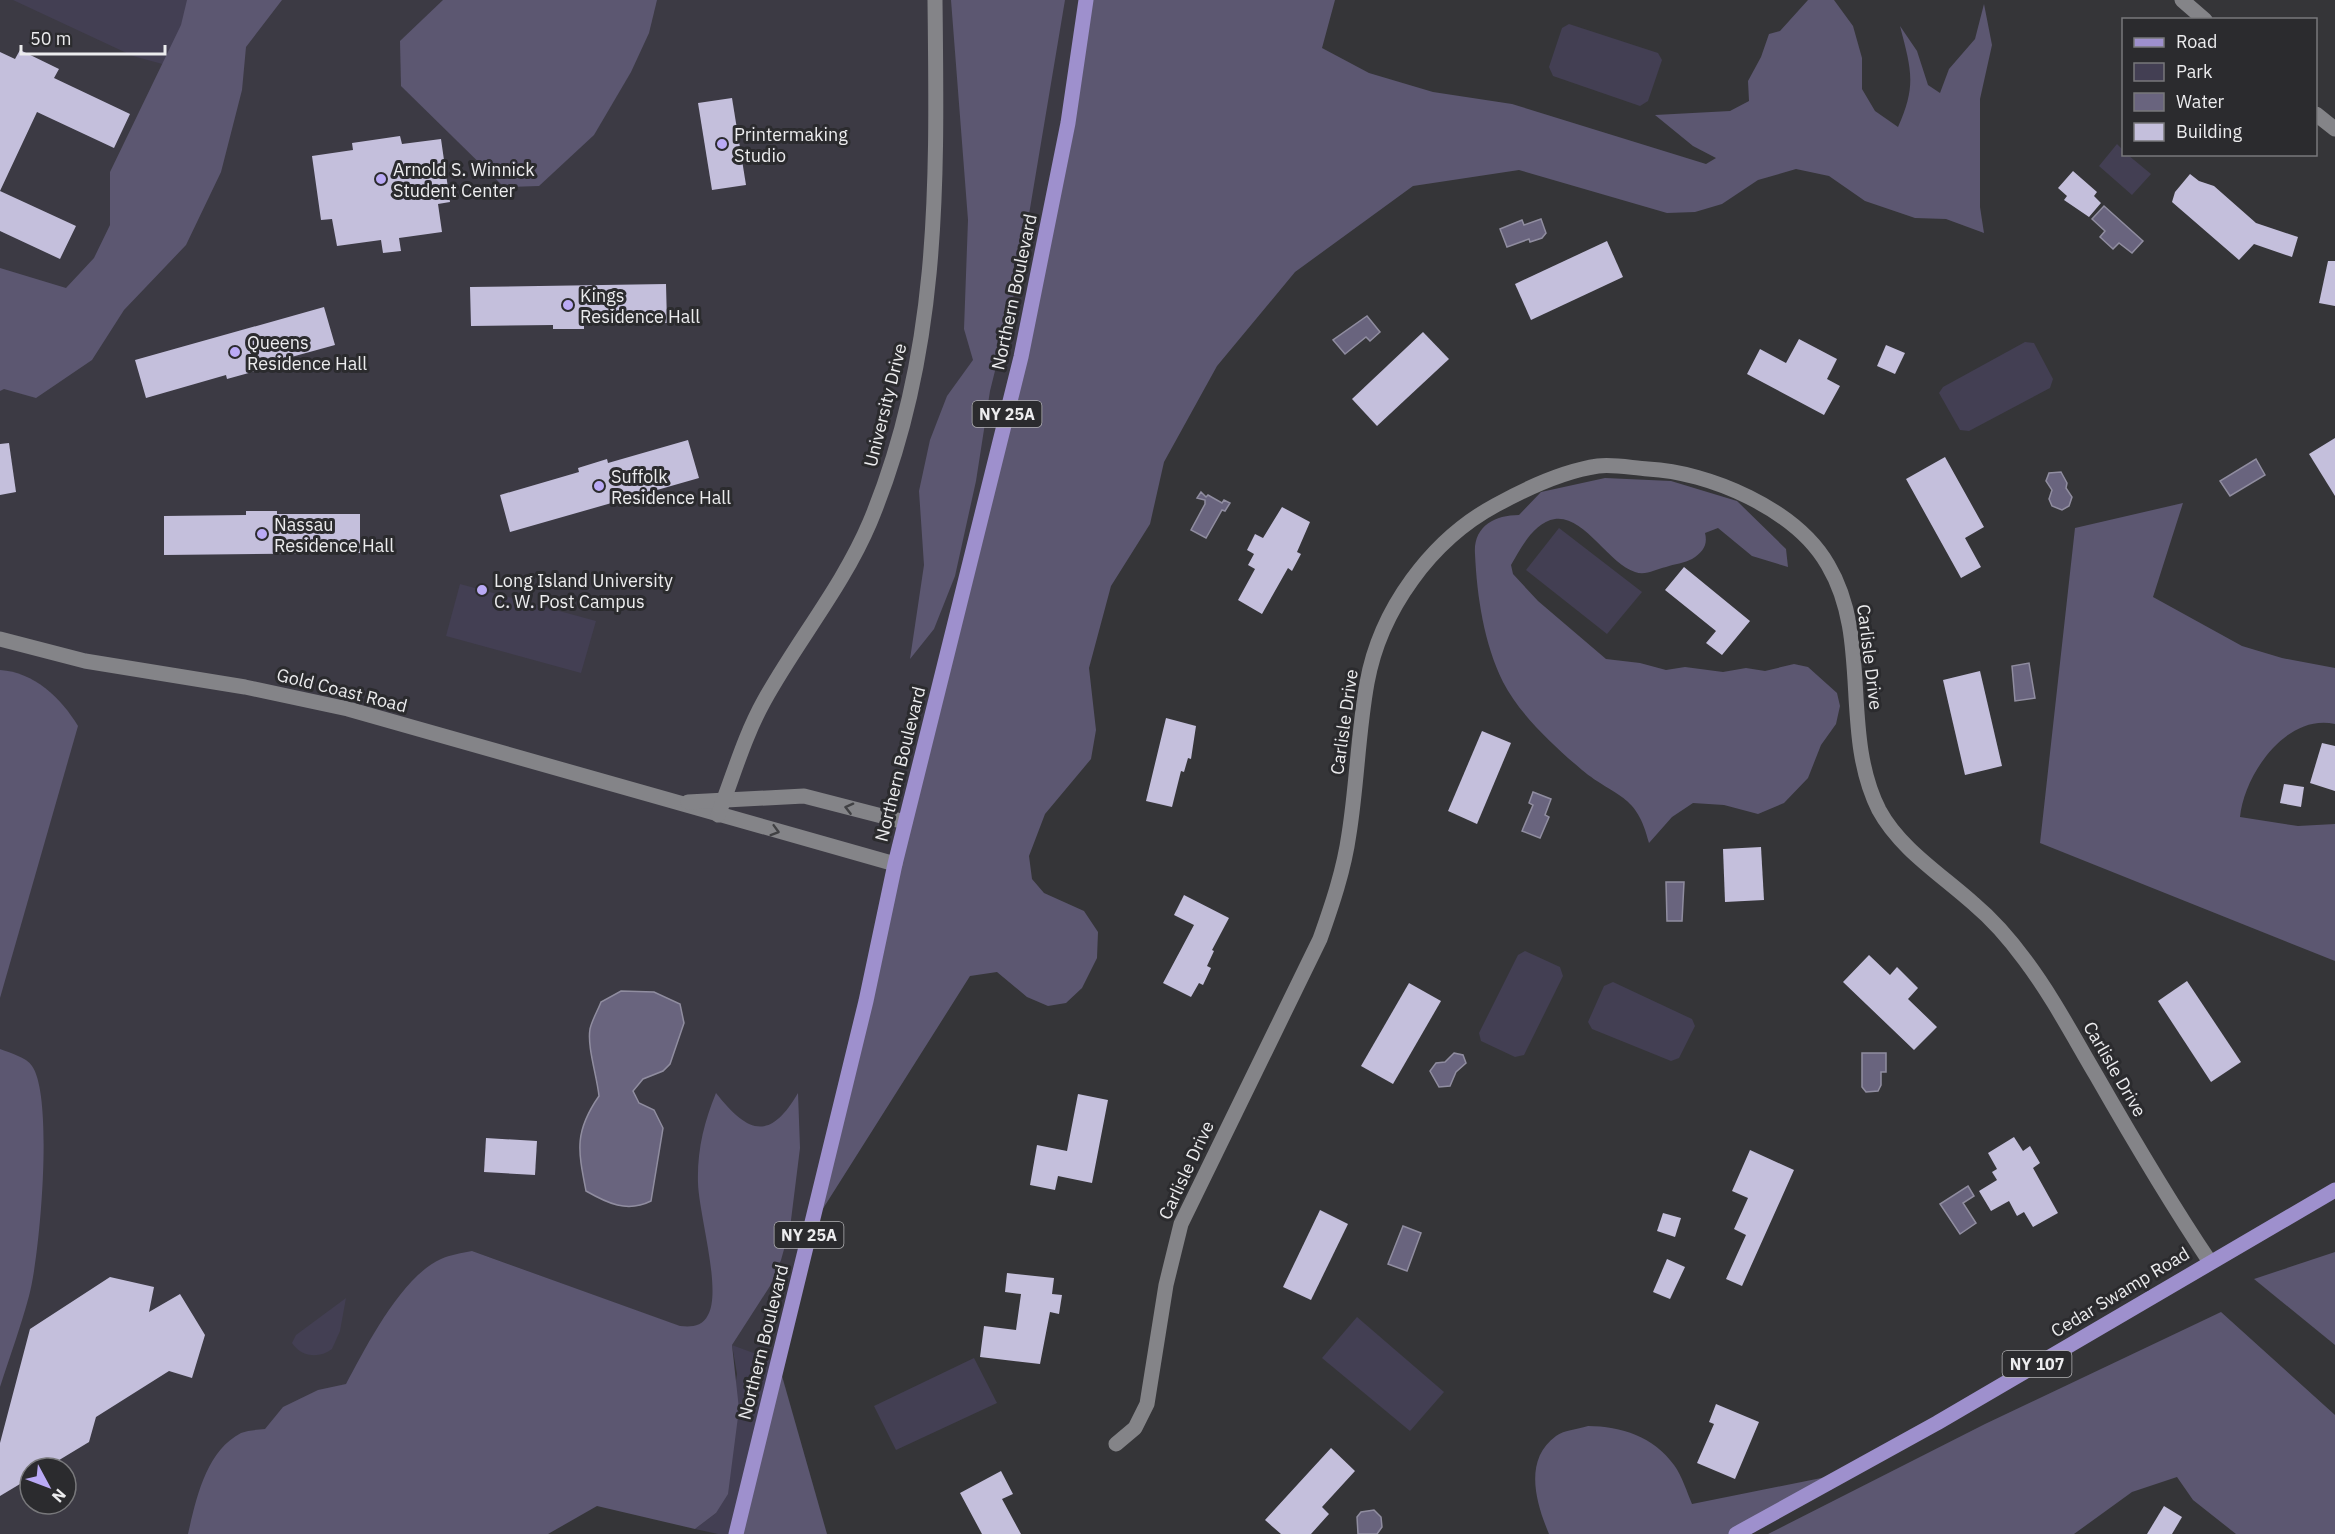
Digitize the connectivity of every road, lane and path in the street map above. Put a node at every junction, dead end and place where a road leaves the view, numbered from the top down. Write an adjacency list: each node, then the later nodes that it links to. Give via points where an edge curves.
1 (936, 0): 8 (street, University Drive, via 937,133 931,278 918,361 896,454 869,524 834,591 764,701)
2 (1086, 0): 9 (main road, Northern Boulevard / NY 25A, via 1059,168 1021,357)
3 (2182, 0): 4 (street)
4 (2203, 18)
5 (2317, 115): 6 (street)
6 (2335, 129)
7 (0, 639): 8 (street, Gold Coast Road, via 85,661 245,687 348,709 670,802)
8 (721, 808): 9 (street, Gold Coast Road, one-way to 8, via 804,796); 10 (street, Gold Coast Road, one-way to 10)
9 (905, 822): 10 (main road, Northern Boulevard / NY 25A)
10 (895, 864): 14 (main road, Northern Boulevard / NY 25A, via 866,1001)
11 (2335, 1190): 12 (main road, Cedar Swamp Road / NY 107)
12 (2210, 1262): 13 (street, Carlisle Drive, via 2024,958 1979,908 1907,847 1881,814 1861,753 1845,603 1828,563 1790,524 1752,498 1719,484 1666,470 1599,466 1526,488 1451,534 1419,571 1385,625 1367,680 1349,836 1336,892 1316,948 1181,1224 1166,1285 1147,1404 1135,1428); 15 (main road, Cedar Swamp Road / NY 107, via 1936,1423)
13 (1116, 1444)
14 (736, 1534)
15 (1736, 1534)

